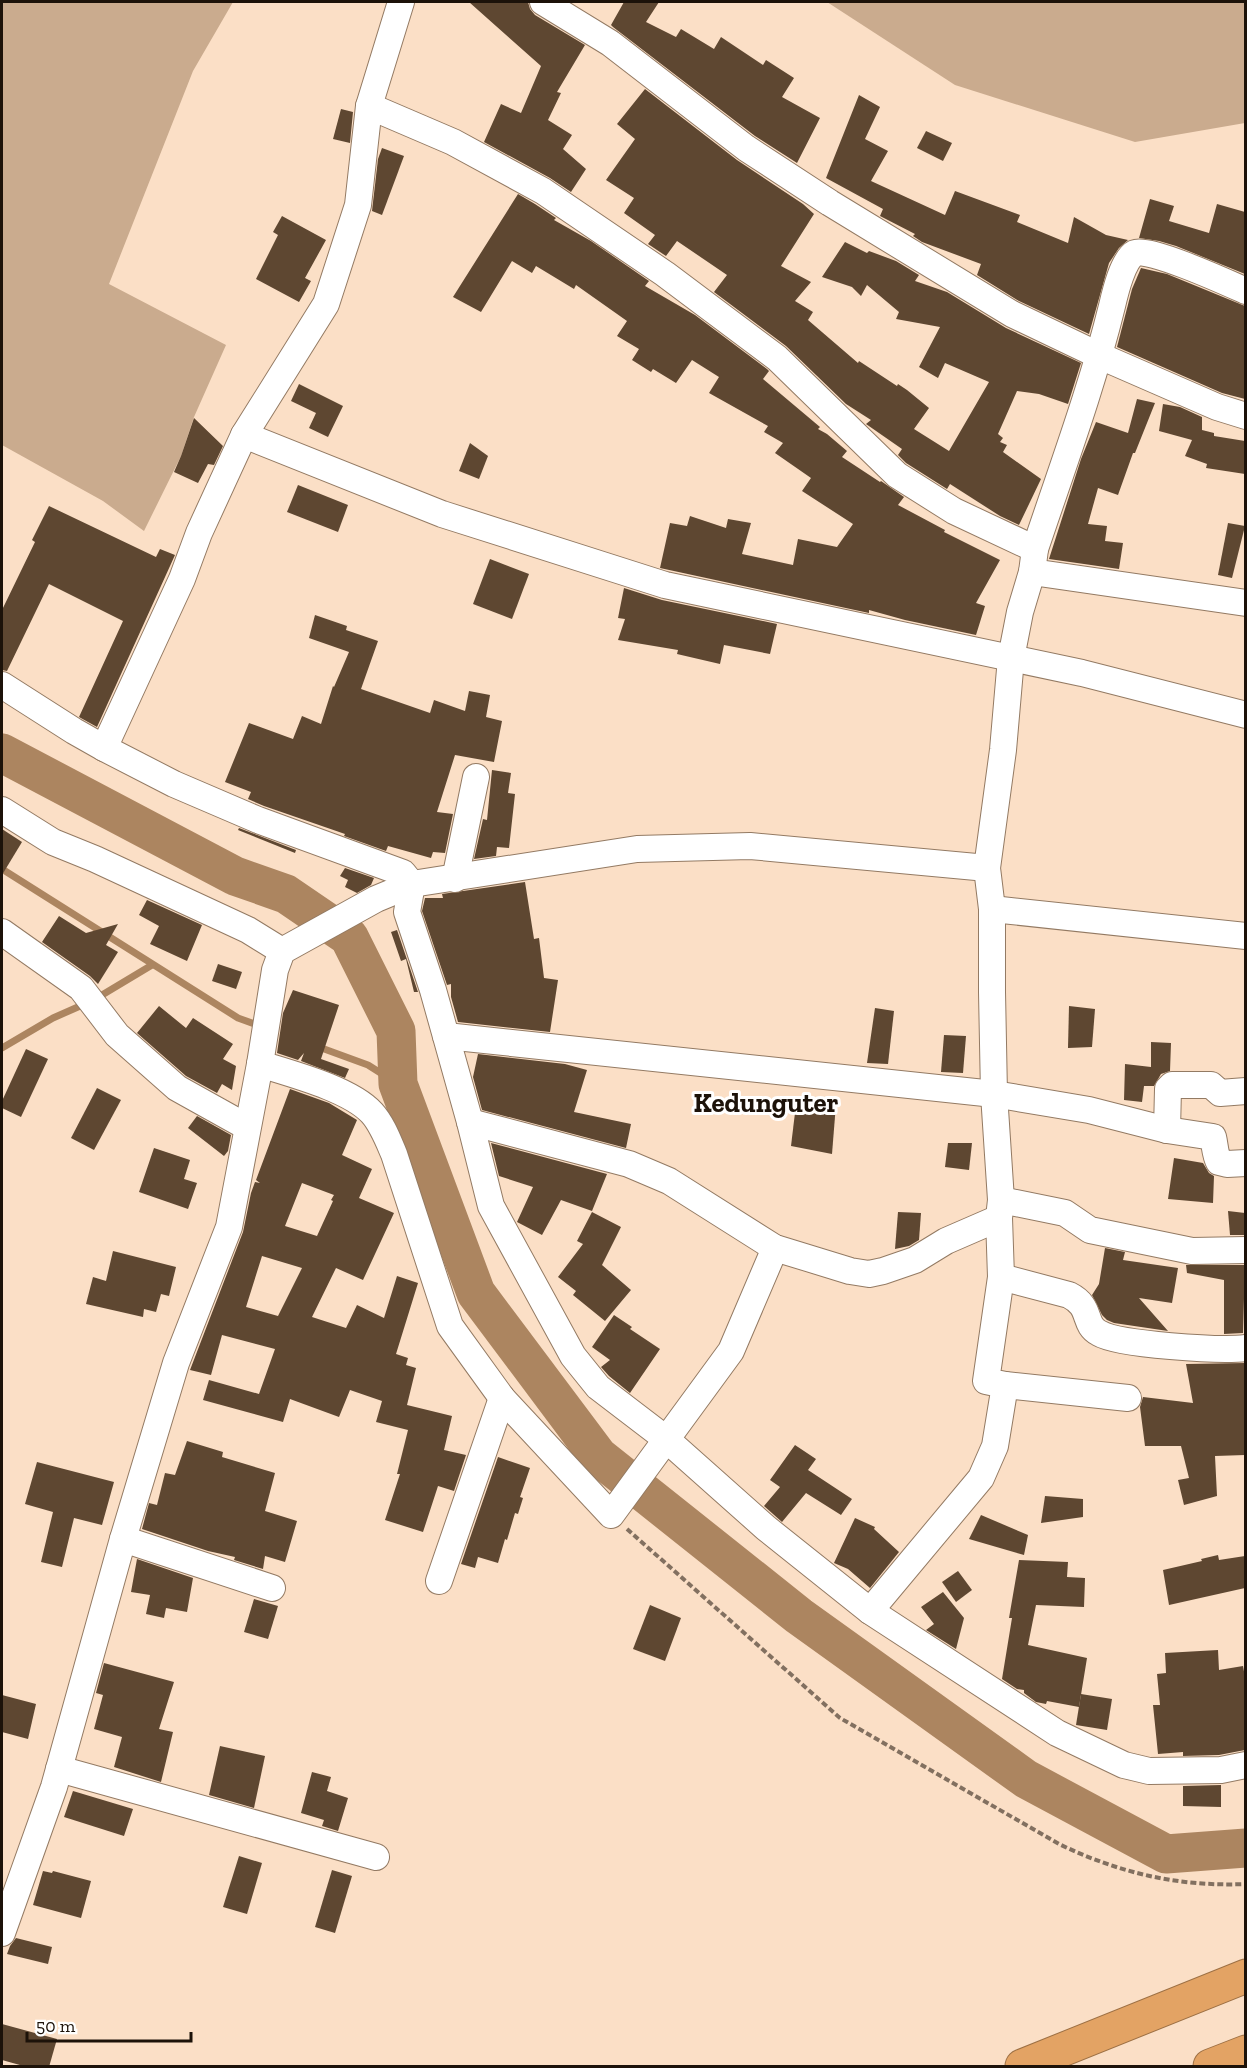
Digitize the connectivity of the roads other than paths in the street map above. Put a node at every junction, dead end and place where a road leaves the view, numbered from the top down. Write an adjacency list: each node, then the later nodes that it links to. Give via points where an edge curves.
1 (401, 2): 3 (street)
2 (543, 2): 5 (street, via 610,43 746,148 830,203 1012,314)
3 (369, 106): 7 (street, via 358,206 326,304); 8 (street, via 453,142 543,191 665,273 777,358 897,475)
4 (1245, 291): 5 (street, via 1197,269 1142,251 1132,254 1115,292)
5 (1100, 356): 6 (street); 8 (street)
6 (1245, 416)
7 (244, 435): 10 (street, via 441,514 665,585); 13 (street)
8 (1034, 560): 9 (street); 10 (street)
9 (1245, 603)
10 (1011, 658): 12 (street); 16 (street)
11 (2, 685): 13 (street)
12 (1245, 715)
13 (104, 748): 18 (street, via 248,816 403,873)
14 (476, 777): 17 (street)
15 (2, 810): 22 (street, via 53,842 248,930)
16 (987, 868): 17 (street, via 750,846 637,849); 19 (street)
17 (455, 879): 18 (street)
18 (411, 884): 22 (street, via 376,899); 23 (street, via 407,912)
19 (992, 909): 21 (street); 26 (street)
20 (2, 932): 28 (street, via 81,988 117,1035 177,1088)
21 (1245, 936)
22 (285, 954): 24 (street)
23 (446, 1036): 26 (street); 27 (street)
24 (261, 1054): 28 (street); 37 (street, via 361,1103 373,1114 394,1154 450,1326)
25 (1245, 1091): 29 (street, via 1232,1094 1220,1093 1211,1085 1172,1085 1168,1089)
26 (994, 1094): 29 (street, via 1089,1110); 31 (street)
27 (470, 1122): 32 (street, via 629,1164 669,1181); 39 (street, via 491,1206 573,1356 598,1387)
28 (248, 1127): 40 (street, via 229,1227 176,1363)
29 (1167, 1130): 30 (street, via 1213,1137 1219,1162)
30 (1245, 1163)
31 (1000, 1209): 32 (street, via 915,1260 869,1274); 33 (street, via 1065,1213 1090,1230 1192,1251); 34 (street)
32 (775, 1248): 39 (street, via 731,1351)
33 (1245, 1250)
34 (1001, 1277): 35 (street, via 1079,1300 1091,1327 1107,1336 1128,1342); 36 (street, via 986,1381)
35 (1245, 1348)
36 (1005, 1385): 38 (street); 43 (street, via 995,1446 981,1478)
37 (502, 1398): 39 (street, via 614,1510); 41 (street)
38 (1128, 1398)
39 (662, 1444): 43 (street)
40 (123, 1539): 42 (street); 45 (street)
41 (439, 1581)
42 (272, 1588)
43 (870, 1611): 44 (street, via 1057,1733 1124,1765 1149,1771 1221,1770)
44 (1245, 1765)
45 (59, 1769): 46 (street); 47 (street)
46 (376, 1857)
47 (2, 1933)
48 (1245, 1976): 50 (highway)
49 (1245, 2052): 51 (highway)
50 (1022, 2067)
51 (1210, 2067)

